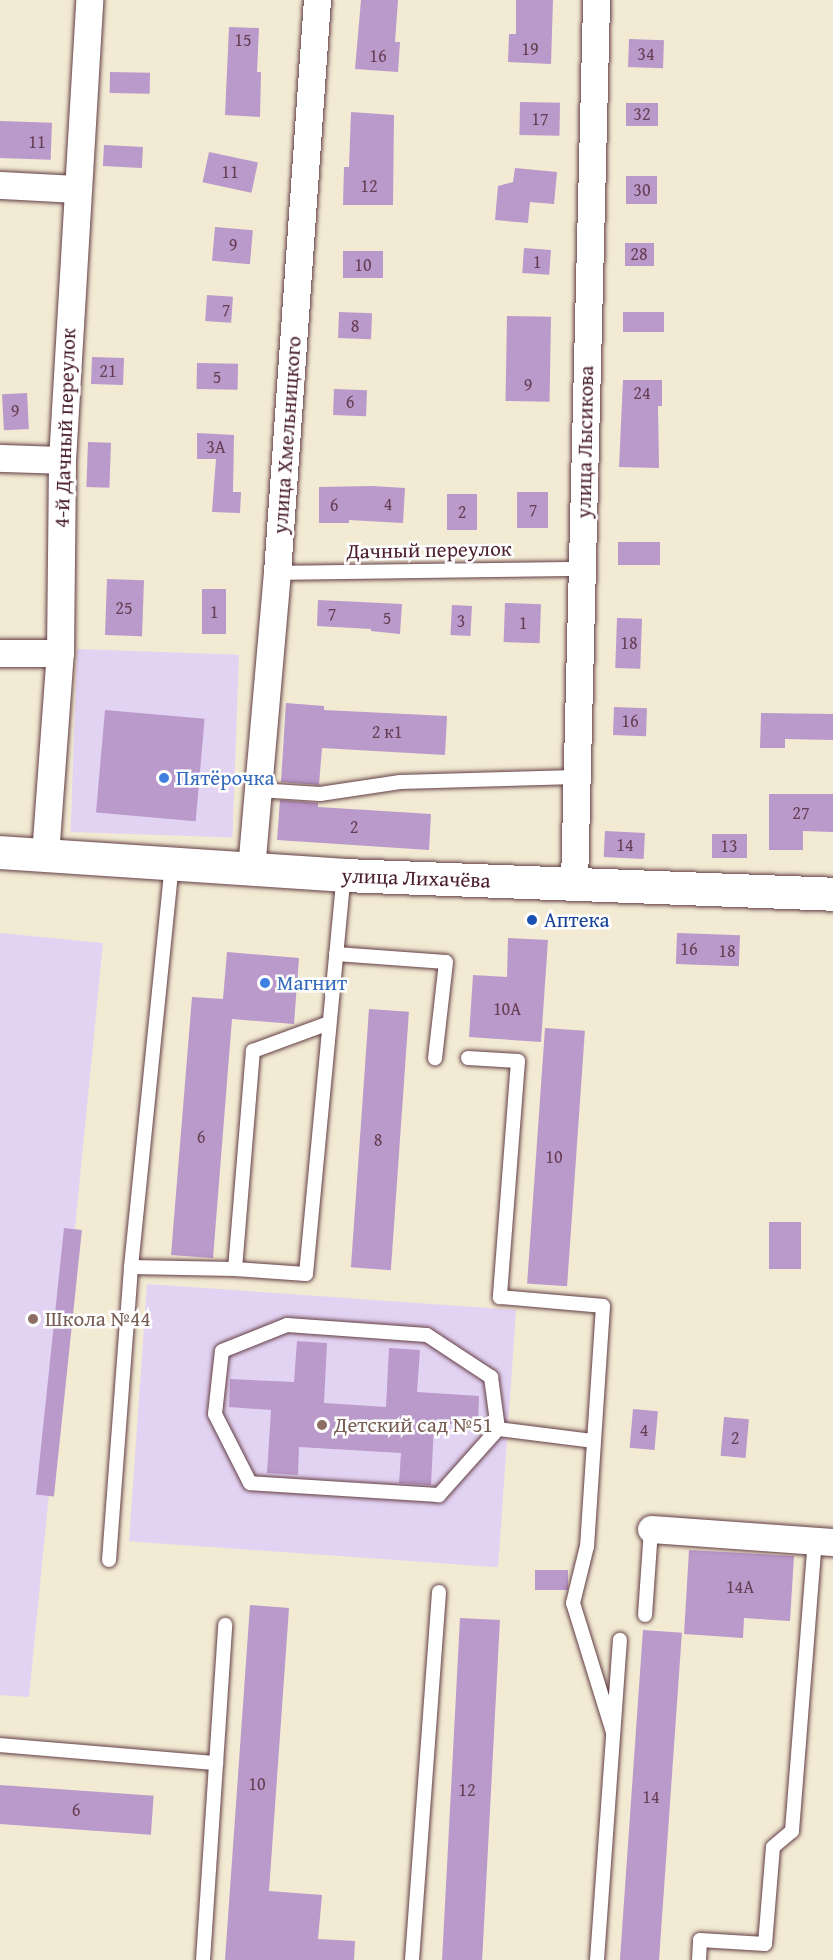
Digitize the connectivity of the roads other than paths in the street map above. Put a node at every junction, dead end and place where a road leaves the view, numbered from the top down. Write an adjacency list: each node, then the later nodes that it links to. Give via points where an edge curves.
1 (89, 0): 5 (street, 4-й Дачный переулок)
2 (317, 0): 9 (street, улица Хмельницкого)
3 (596, 0): 8 (street, улица Лысикова)
4 (0, 185): 5 (street)
5 (77, 189): 7 (street, 4-й Дачный переулок)
6 (0, 458): 7 (street)
7 (62, 460): 10 (street, 4-й Дачный переулок)
8 (581, 569): 9 (lane, Дачный переулок); 12 (street, улица Лысикова)
9 (277, 573): 13 (street, улица Хмельницкого)
10 (60, 652): 11 (street); 15 (street, 4-й Дачный переулок)
11 (0, 653)
12 (576, 777): 13 (lane, via 400,782 320,794); 19 (street, улица Лысикова)
13 (258, 790): 17 (street, улица Хмельницкого)
14 (0, 852): 15 (main road, улица Лихачёва)
15 (45, 855): 16 (main road, улица Лихачёва)
16 (172, 865): 17 (main road, улица Лихачёва); 25 (lane)
17 (251, 869): 18 (main road, улица Лихачёва)
18 (344, 875): 19 (main road, улица Лихачёва); 21 (lane)
19 (574, 884): 20 (main road, улица Лихачёва)
20 (833, 894)
21 (336, 954): 22 (lane); 23 (lane, via 446,962)
22 (329, 1023): 26 (lane, via 253,1051); 26 (lane, via 306,1274)
23 (435, 1058)
24 (468, 1058): 28 (lane, via 518,1061 500,1297 603,1306)
25 (131, 1267): 26 (lane); 31 (lane)
26 (235, 1269)
27 (498, 1429): 27 (lane, via 491,1377 427,1335 287,1324 222,1351 215,1414 250,1483 439,1495); 28 (lane)
28 (593, 1441): 36 (lane, via 587,1546 573,1603)
29 (651, 1529): 30 (street); 33 (lane)
30 (824, 1542): 42 (lane, via 792,1831 773,1847 765,1944 700,1940)
31 (109, 1560)
32 (439, 1592): 40 (lane)
33 (645, 1615)
34 (225, 1625): 38 (lane)
35 (620, 1640): 36 (lane)
36 (614, 1732): 41 (lane)
37 (0, 1745): 38 (lane)
38 (216, 1762): 39 (lane)
39 (203, 1960)
40 (412, 1960)
41 (597, 1960)
42 (699, 1960)

